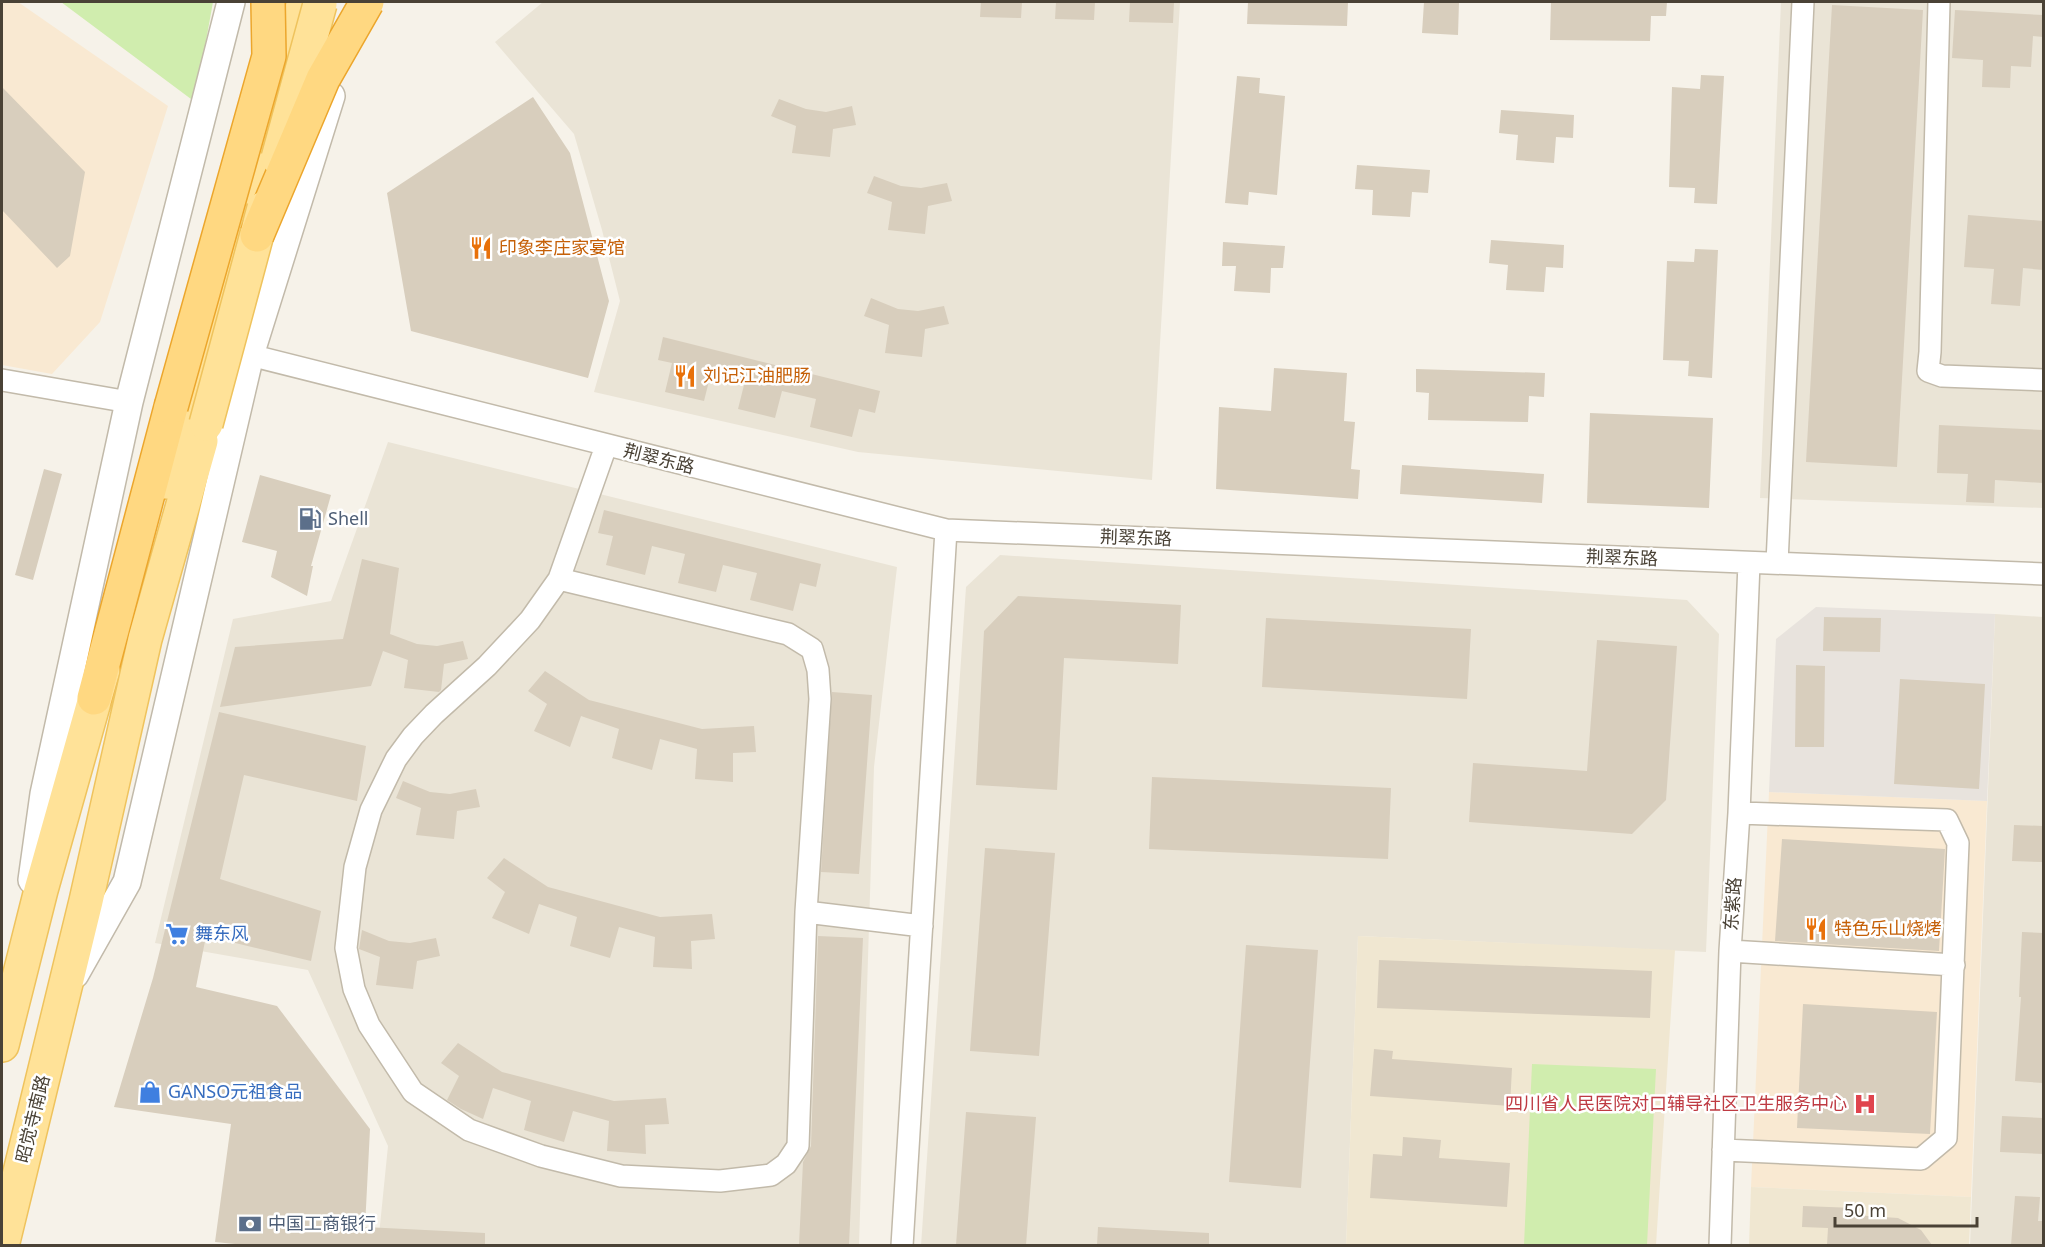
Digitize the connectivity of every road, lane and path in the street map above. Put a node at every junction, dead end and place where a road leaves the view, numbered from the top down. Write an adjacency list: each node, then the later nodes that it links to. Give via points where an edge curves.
1 (231, 2): 13 (street)
2 (268, 2): 14 (highway, bridge, via 269,56)
3 (303, 2): 14 (main road)
4 (321, 2): 9 (main road, bridge)
5 (362, 2): 10 (street)
6 (367, 2): 9 (highway, bridge, via 323,80)
7 (1803, 2): 18 (street)
8 (1939, 2): 12 (street, via 1928,371 1942,376)
9 (257, 235): 14 (main road, bridge)
10 (250, 356): 15 (street, 荆翠东路); 28 (street, via 127,882)
11 (2, 380): 13 (street)
12 (2043, 380)
13 (129, 402): 27 (street, via 44,794)
14 (187, 419): 21 (highway); 28 (main road, 昭觉寺南路, via 145,639)
15 (606, 446): 16 (street, 荆翠东路); 20 (street)
16 (946, 530): 17 (street, 荆翠东路); 24 (street)
17 (1749, 563): 18 (street, 荆翠东路); 22 (street, 东紫路)
18 (1777, 563): 19 (street, 荆翠东路)
19 (2043, 574)
20 (558, 579): 23 (street, via 788,634 812,649 820,699); 23 (street, via 530,620 434,714 396,759 371,810 358,855 346,948 354,989 369,1025 413,1092 469,1130 541,1156 621,1176 720,1181 771,1175 786,1164 798,1146)
21 (94, 698): 27 (main road)
22 (1739, 813): 25 (street, 东紫路); 26 (street, via 1947,820 1958,843)
23 (806, 912): 24 (street)
24 (922, 926): 32 (street)
25 (1730, 951): 26 (street); 30 (street, 东紫路)
26 (1954, 965): 30 (street, via 1946,1138 1922,1159)
27 (19, 975): 29 (main road)
28 (64, 993): 31 (main road, 昭觉寺南路)
29 (2, 1044)
30 (1723, 1150): 33 (street, 东紫路)
31 (2, 1245)
32 (902, 1245)
33 (1720, 1245)

